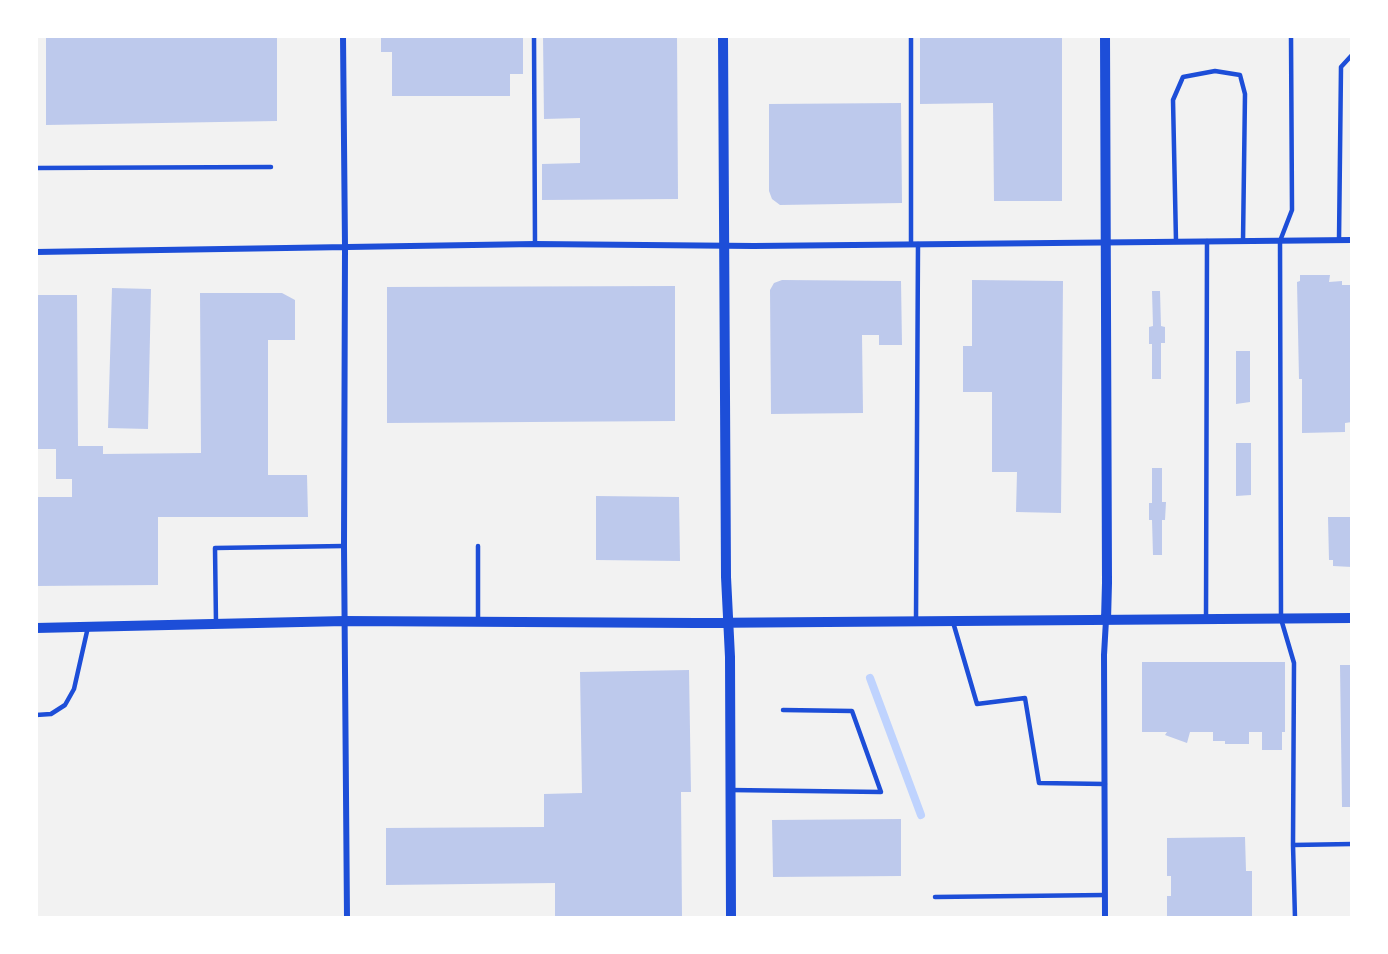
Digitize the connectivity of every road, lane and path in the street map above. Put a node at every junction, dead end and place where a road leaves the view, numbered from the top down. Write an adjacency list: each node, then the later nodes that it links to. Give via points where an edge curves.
1 (343, 36): 20 (street)
2 (534, 36): 17 (lane)
3 (723, 36): 19 (street)
4 (911, 36): 18 (lane)
5 (1105, 36): 16 (street)
6 (1291, 36): 15 (lane, via 1292,210)
7 (1352, 55): 10 (lane, via 1341,67)
8 (271, 167): 9 (lane)
9 (36, 168)
10 (1339, 240): 11 (street); 15 (street)
11 (1352, 240)
12 (1176, 241): 13 (street); 14 (lane, via 1173,100 1183,77 1215,71 1240,75 1245,94); 16 (street)
13 (1207, 241): 14 (street); 25 (lane)
14 (1243, 241): 15 (street)
15 (1280, 241): 26 (lane)
16 (1107, 242): 18 (street); 27 (street)
17 (535, 244): 19 (street); 20 (street)
18 (915, 244): 19 (street); 30 (lane)
19 (724, 246): 32 (street)
20 (345, 247): 21 (street); 22 (street)
21 (36, 252)
22 (344, 546): 28 (street); 33 (lane, via 215,548)
23 (478, 546): 29 (lane)
24 (1352, 618): 26 (street)
25 (1206, 619): 26 (street); 27 (street)
26 (1281, 619): 41 (lane, via 1294,663)
27 (1106, 620): 31 (street); 38 (street)
28 (345, 621): 29 (street); 33 (street); 44 (street)
29 (478, 621): 32 (street)
30 (916, 622): 31 (street); 32 (street)
31 (953, 622): 38 (lane, via 977,704 1025,698 1039,783)
32 (728, 623): 39 (street)
33 (216, 624): 34 (street)
34 (88, 627): 35 (street); 37 (lane, via 74,689 65,705 51,714)
35 (36, 628)
36 (783, 710): 39 (lane, via 852,711 880,792)
37 (36, 715)
38 (1105, 784): 42 (street)
39 (730, 790): 45 (street)
40 (1352, 844): 41 (lane)
41 (1293, 845): 47 (lane)
42 (1105, 895): 43 (lane); 46 (street)
43 (935, 897)
44 (347, 918)
45 (731, 918)
46 (1105, 918)
47 (1295, 918)

